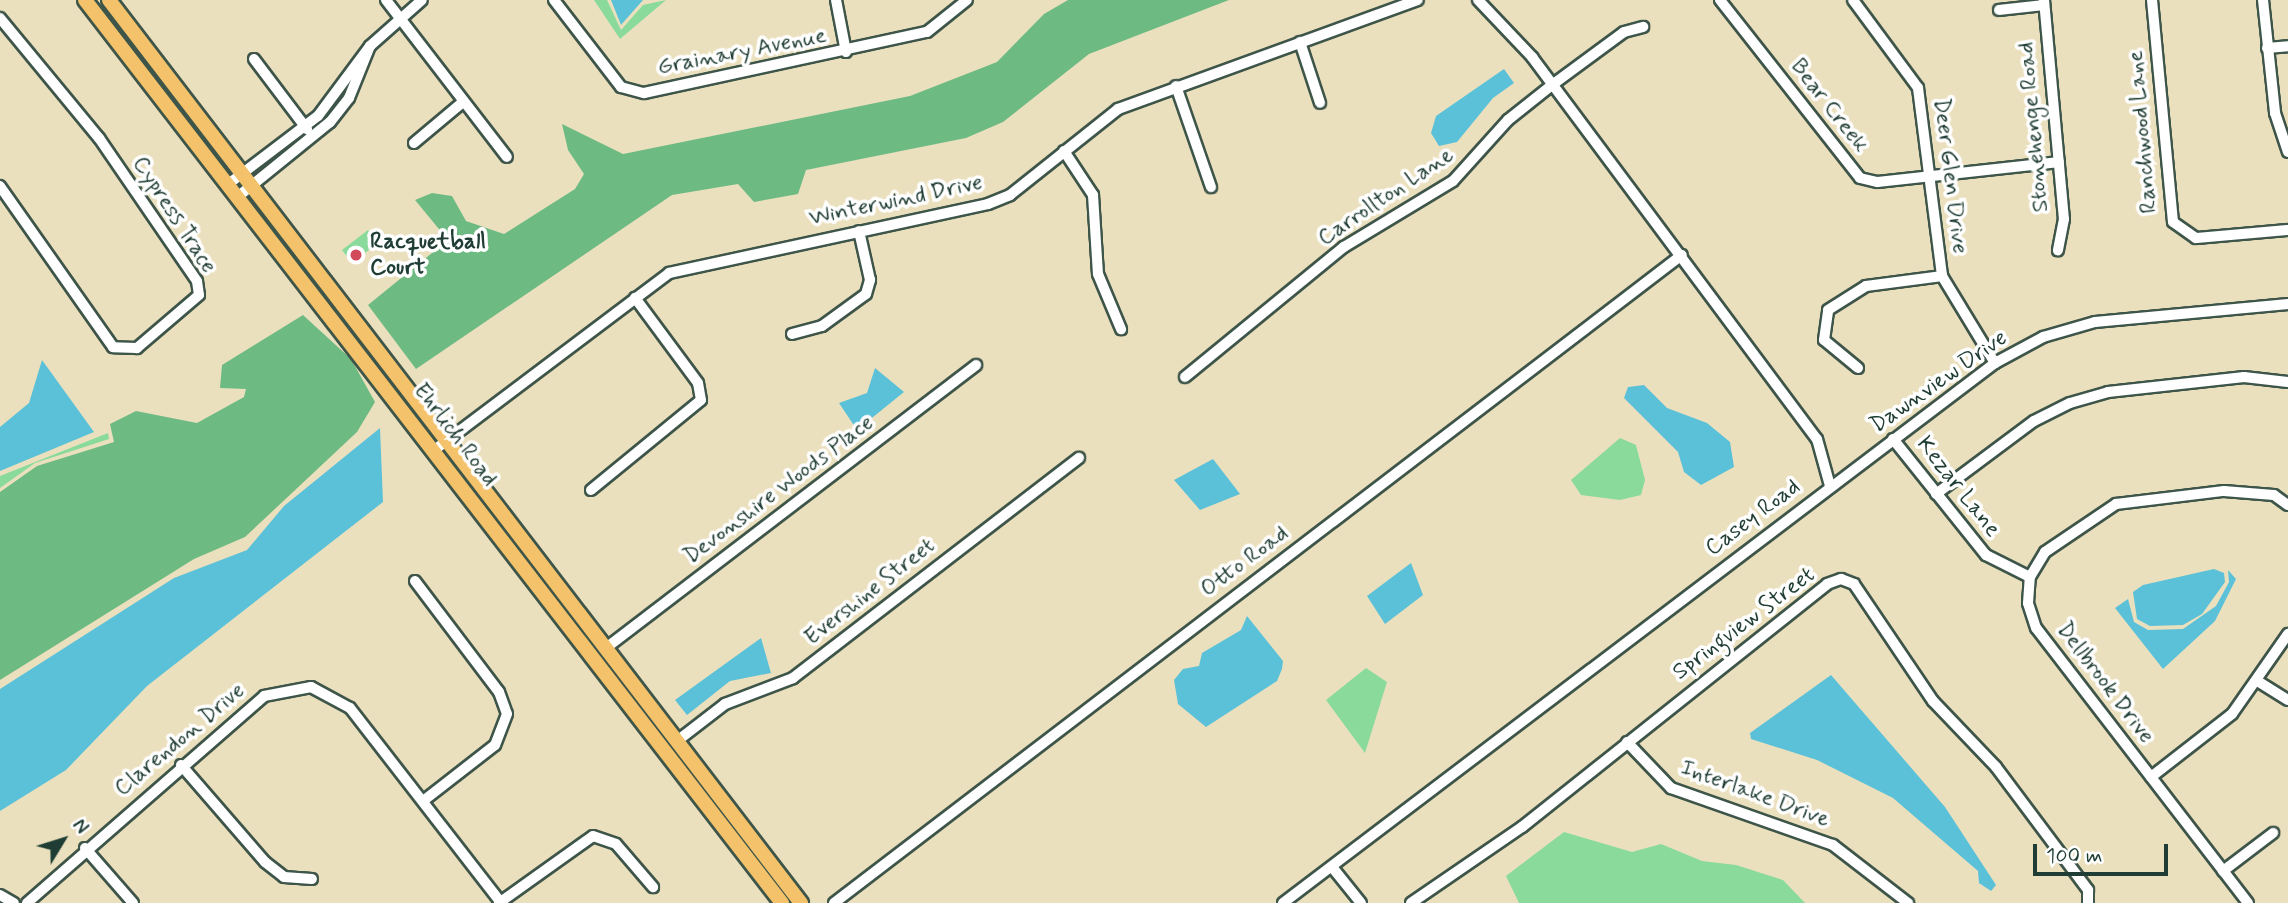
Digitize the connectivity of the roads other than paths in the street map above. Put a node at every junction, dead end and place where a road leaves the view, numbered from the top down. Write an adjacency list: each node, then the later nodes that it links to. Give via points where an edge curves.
1 (86, 0): 38 (main road, Ehrlich Road)
2 (109, 0): 36 (main road, Ehrlich Road)
3 (386, 0): 17 (street)
4 (422, 0): 17 (street)
5 (554, 0): 23 (street, Grainary Avenue, via 621,87 644,93)
6 (836, 0): 23 (street)
7 (967, 0): 23 (street, Grainary Avenue, via 927,32)
8 (1419, 0): 19 (street, Winterwind Drive)
9 (1478, 0): 25 (street, Casey Road)
10 (1720, 0): 37 (street, Bear Creek, via 1860,178 1878,182)
11 (1853, 0): 37 (street, Deer Glen Drive, via 1918,88)
12 (2151, 0): 44 (street, Ranchwood Lane, via 2173,222 2196,238)
13 (2263, 0): 22 (street)
14 (2044, 3): 15 (street); 35 (street, Stonehenge Road)
15 (1999, 10)
16 (0, 18): 40 (street, Cypress Trace, via 99,138 198,281 199,295 137,348 113,347)
17 (399, 18): 20 (street); 27 (street)
18 (1643, 27): 25 (street, Carrollton Lane, via 1625,32)
19 (1300, 42): 26 (street, Winterwind Drive); 28 (street)
20 (370, 46): 29 (street, via 328,105); 30 (street, via 349,98)
21 (2288, 46): 22 (street)
22 (2267, 48): 33 (street, via 2275,113)
23 (846, 52)
24 (254, 60): 29 (street)
25 (1552, 85): 46 (street, Casey Road); 55 (street, Carrollton Lane, via 1508,120 1453,181 1344,247)
26 (1176, 86): 32 (street, Winterwind Drive, via 1118,109); 41 (street)
27 (463, 102): 31 (street); 34 (street)
28 (1320, 103)
29 (305, 126): 30 (street); 36 (street)
30 (313, 137): 39 (street)
31 (414, 144)
32 (1064, 151): 43 (street, Winterwind Drive, via 988,204); 50 (street, via 1093,195 1098,274)
33 (2288, 152)
34 (507, 157)
35 (2059, 162): 37 (street, Bear Creek); 45 (street, Stonehenge Road, via 2064,219)
36 (245, 171): 38 (street); 39 (main road, Ehrlich Road)
37 (1930, 175): 47 (street, Deer Glen Drive)
38 (231, 182): 42 (main road, Ehrlich Road)
39 (255, 184): 42 (street); 57 (main road, Ehrlich Road)
40 (0, 186)
41 (1211, 187)
42 (241, 194): 59 (main road, Ehrlich Road)
43 (859, 230): 48 (street, Winterwind Drive, via 668,273); 51 (street, via 870,280 866,294 822,326)
44 (2288, 230)
45 (2058, 250)
46 (1682, 255): 61 (street, Casey Road, via 1817,439); 91 (street, Otto Road)
47 (1941, 276): 52 (street, Deer Glen Drive); 54 (street, via 1866,286 1828,310 1824,340)
48 (635, 298): 57 (street, Winterwind Drive); 62 (street, via 698,383 701,400)
49 (2288, 304): 52 (street, Dawnview Drive, via 2095,322 2043,337)
50 (1121, 329)
51 (792, 334)
52 (1994, 363): 58 (street, Dawnview Drive)
53 (976, 365): 68 (street, Devonshire Woods Place)
54 (1858, 368)
55 (1185, 377)
56 (2288, 382): 63 (street, via 2244,377 2108,392 2070,403 2034,421)
57 (449, 438): 59 (street, Winterwind Drive); 68 (main road, Ehrlich Road)
58 (1893, 439): 61 (street, Dawnview Drive); 63 (street, Kezar Lane)
59 (437, 448): 71 (main road, Ehrlich Road)
60 (1079, 458): 72 (street, Evershine Street, via 793,678 725,704)
61 (1830, 486): 80 (street, Casey Road)
62 (591, 490)
63 (1936, 494): 65 (street, Kezar Lane, via 1986,555)
64 (2288, 505): 65 (street, via 2274,495 2224,491 2116,504 2045,552)
65 (2031, 577): 75 (street, Dellbrook Drive, via 2028,603 2036,628)
66 (415, 581): 77 (street, via 499,692 507,714 495,745)
67 (2288, 634): 69 (street)
68 (606, 648): 72 (main road, Ehrlich Road)
69 (2259, 682): 70 (street); 75 (street, via 2232,714)
70 (2288, 701)
71 (633, 709): 76 (main road, via 657,725 701,782); 89 (main road, Ehrlich Road)
72 (677, 741): 76 (main road, Ehrlich Road)
73 (1627, 742): 94 (street, Springview Street, via 1522,827); 95 (street, Interlake Drive, via 1671,788 1833,845); 96 (street, Springview Street, via 1827,584 1854,584 1933,701 1996,768 2088,890)
74 (181, 765): 77 (street, Clarendon Drive, via 264,696 311,687 350,708); 79 (street, Clarendon Drive); 82 (street, via 265,862 284,877)
75 (2151, 777): 81 (street, Dellbrook Drive)
76 (709, 784): 90 (main road, Ehrlich Road)
77 (423, 801): 88 (street, Clarendon Drive)
78 (2273, 833): 81 (street)
79 (85, 848): 86 (street, Clarendon Drive); 87 (street)
80 (1332, 867): 92 (street, Casey Road); 93 (street)
81 (2223, 872): 97 (street, Dellbrook Drive)
82 (312, 879)
83 (653, 887): 88 (street, via 616,844 593,836)
84 (0, 895): 85 (street)
85 (14, 903)
86 (27, 903)
87 (133, 903)
88 (500, 903)
89 (782, 903)
90 (801, 903)
91 (834, 903)
92 (1283, 903)
93 (1361, 903)
94 (1411, 903)
95 (1908, 903)
96 (2088, 903)
97 (2248, 903)

